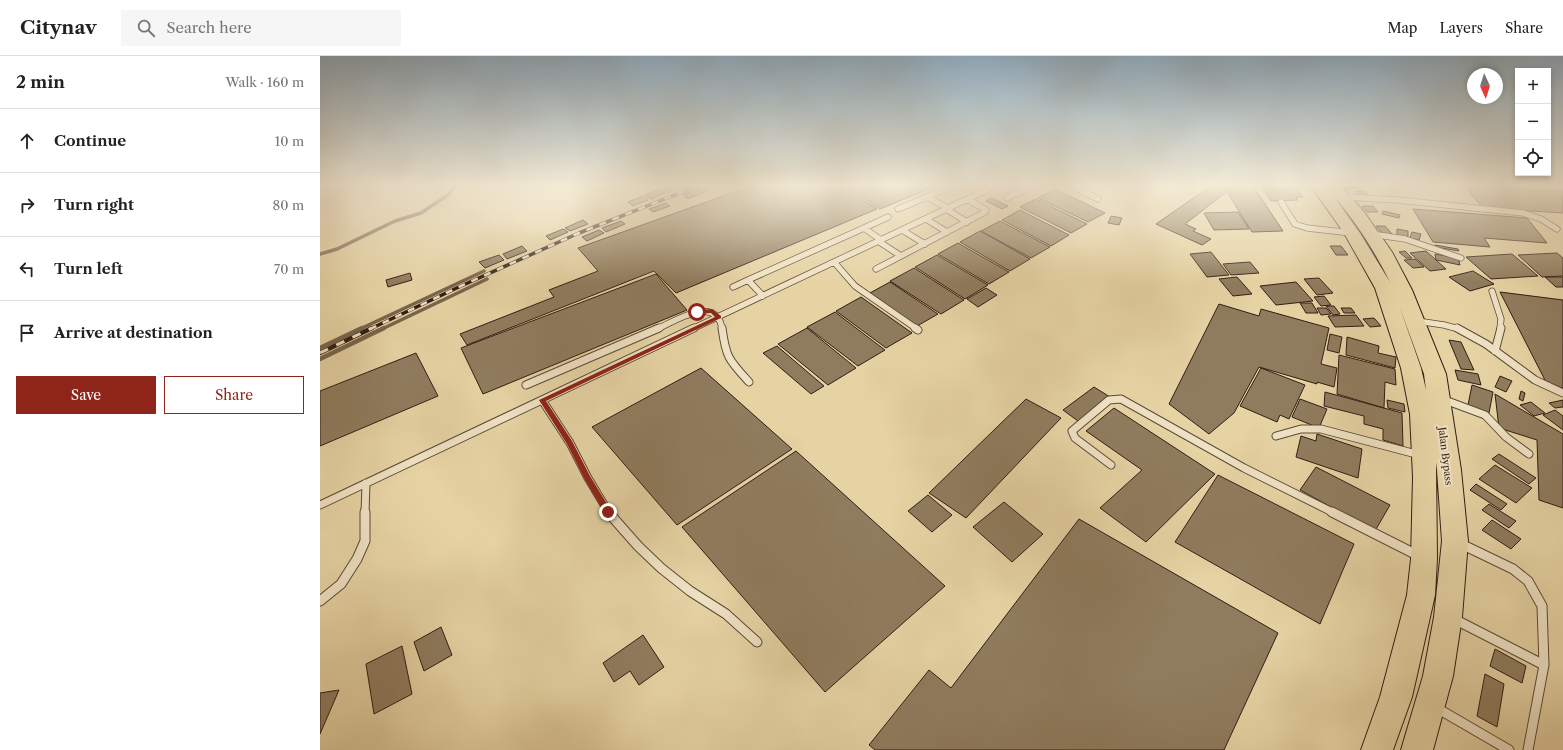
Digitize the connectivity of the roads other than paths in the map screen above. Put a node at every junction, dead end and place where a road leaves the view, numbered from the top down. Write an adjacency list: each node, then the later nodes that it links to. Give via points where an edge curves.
1 (885, 218): 10 (lane)
2 (961, 218): 9 (lane)
3 (974, 218): 9 (lane)
4 (1291, 218): 14 (lane, via 1295,224 1307,228)
5 (1348, 218): 14 (highway, Jalan Bypass)
6 (1353, 218): 14 (highway, Jalan Bypass)
7 (1541, 218): 11 (lane)
8 (926, 219): 12 (lane); 13 (lane)
9 (967, 222): 13 (lane)
10 (864, 228): 15 (lane); 21 (lane)
11 (1558, 229)
12 (902, 230): 15 (lane); 16 (lane)
13 (947, 232): 16 (lane)
14 (1361, 233): 18 (lane, via 1405,239); 26 (highway, Jalan Bypass, via 1384,252); 36 (highway, Jalan Bypass, via 1384,288 1411,368 1421,414)
15 (879, 241): 17 (lane); 19 (lane)
16 (925, 244): 17 (lane)
17 (901, 256): 20 (lane)
18 (1461, 258)
19 (834, 262): 24 (lane); 27 (lane, via 855,286)
20 (876, 269)
21 (748, 280): 22 (lane); 24 (lane)
22 (733, 288)
23 (1492, 291): 28 (lane, via 1502,327)
24 (763, 296): 25 (lane)
25 (719, 317): 29 (lane, via 727,356); 30 (lane, via 712,311 697,312); 33 (lane)
26 (1415, 321): 28 (lane, via 1458,329); 32 (highway, Jalan Bypass, via 1435,374)
27 (918, 330)
28 (1495, 351): 31 (lane, via 1547,388)
29 (749, 382)
30 (526, 385)
31 (1563, 393)
32 (1438, 398): 35 (lane, via 1485,415 1506,437); 40 (highway, Jalan Bypass)
33 (542, 400): 38 (lane); 44 (lane, via 570,443 608,512 638,546 661,568 690,591 726,614)
34 (1276, 436): 36 (lane, via 1301,429 1321,429)
35 (1529, 454)
36 (1424, 456): 41 (highway, Jalan Bypass)
37 (1111, 465): 41 (lane, via 1075,438 1072,431 1110,400 1121,399 1244,468)
38 (366, 483): 39 (lane); 42 (lane, via 364,541 357,559 341,584)
39 (320, 505)
40 (1456, 541): 43 (highway, Jalan Bypass); 45 (lane, via 1513,569 1528,582 1542,606)
41 (1424, 559): 47 (highway, Jalan Bypass, via 1418,611 1396,696)
42 (320, 601)
43 (1448, 616): 45 (lane); 46 (highway, Jalan Bypass, via 1438,676)
44 (757, 642)
45 (1544, 665): 50 (lane)
46 (1430, 704): 48 (highway, Jalan Bypass); 49 (lane)
47 (1377, 750)
48 (1417, 750)
49 (1509, 750)
50 (1528, 750)

